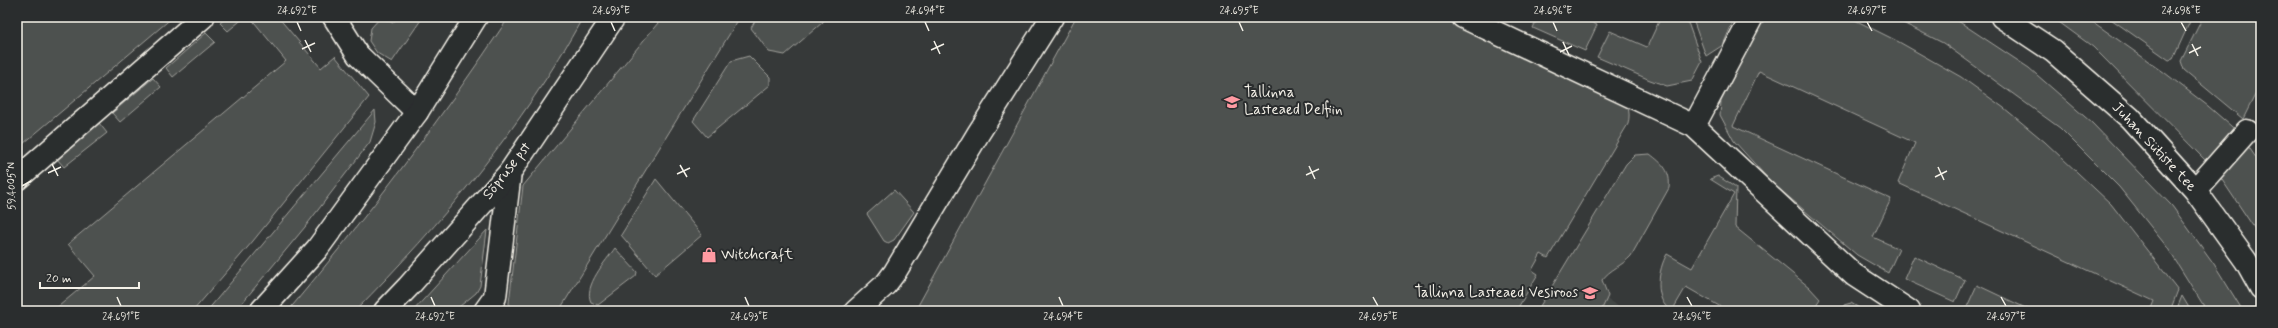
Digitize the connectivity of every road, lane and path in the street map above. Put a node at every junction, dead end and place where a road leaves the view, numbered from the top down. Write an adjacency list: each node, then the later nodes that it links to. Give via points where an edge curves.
1 (203, 17): 13 (street)
2 (334, 17): 9 (street, via 358,55)
3 (476, 17): 9 (street)
4 (614, 17): 12 (street, Sõpruse pst)
5 (1052, 17): 19 (street, via 895,272 886,284)
6 (1463, 17): 10 (street)
7 (1752, 17): 10 (street)
8 (2002, 17): 14 (street, Juhan Sütiste tee, via 2053,51 2130,118)
9 (417, 112): 16 (street, via 317,249)
10 (1694, 126): 20 (street, via 1854,276)
11 (2247, 131): 14 (street)
12 (510, 172): 17 (street, Sõpruse pst); 18 (street, via 495,297)
13 (17, 179)
14 (2195, 190): 15 (street, Juhan Sütiste tee, via 2246,261)
15 (2261, 288)
16 (261, 311)
17 (384, 311)
18 (485, 311)
19 (856, 311)
20 (1909, 311)

